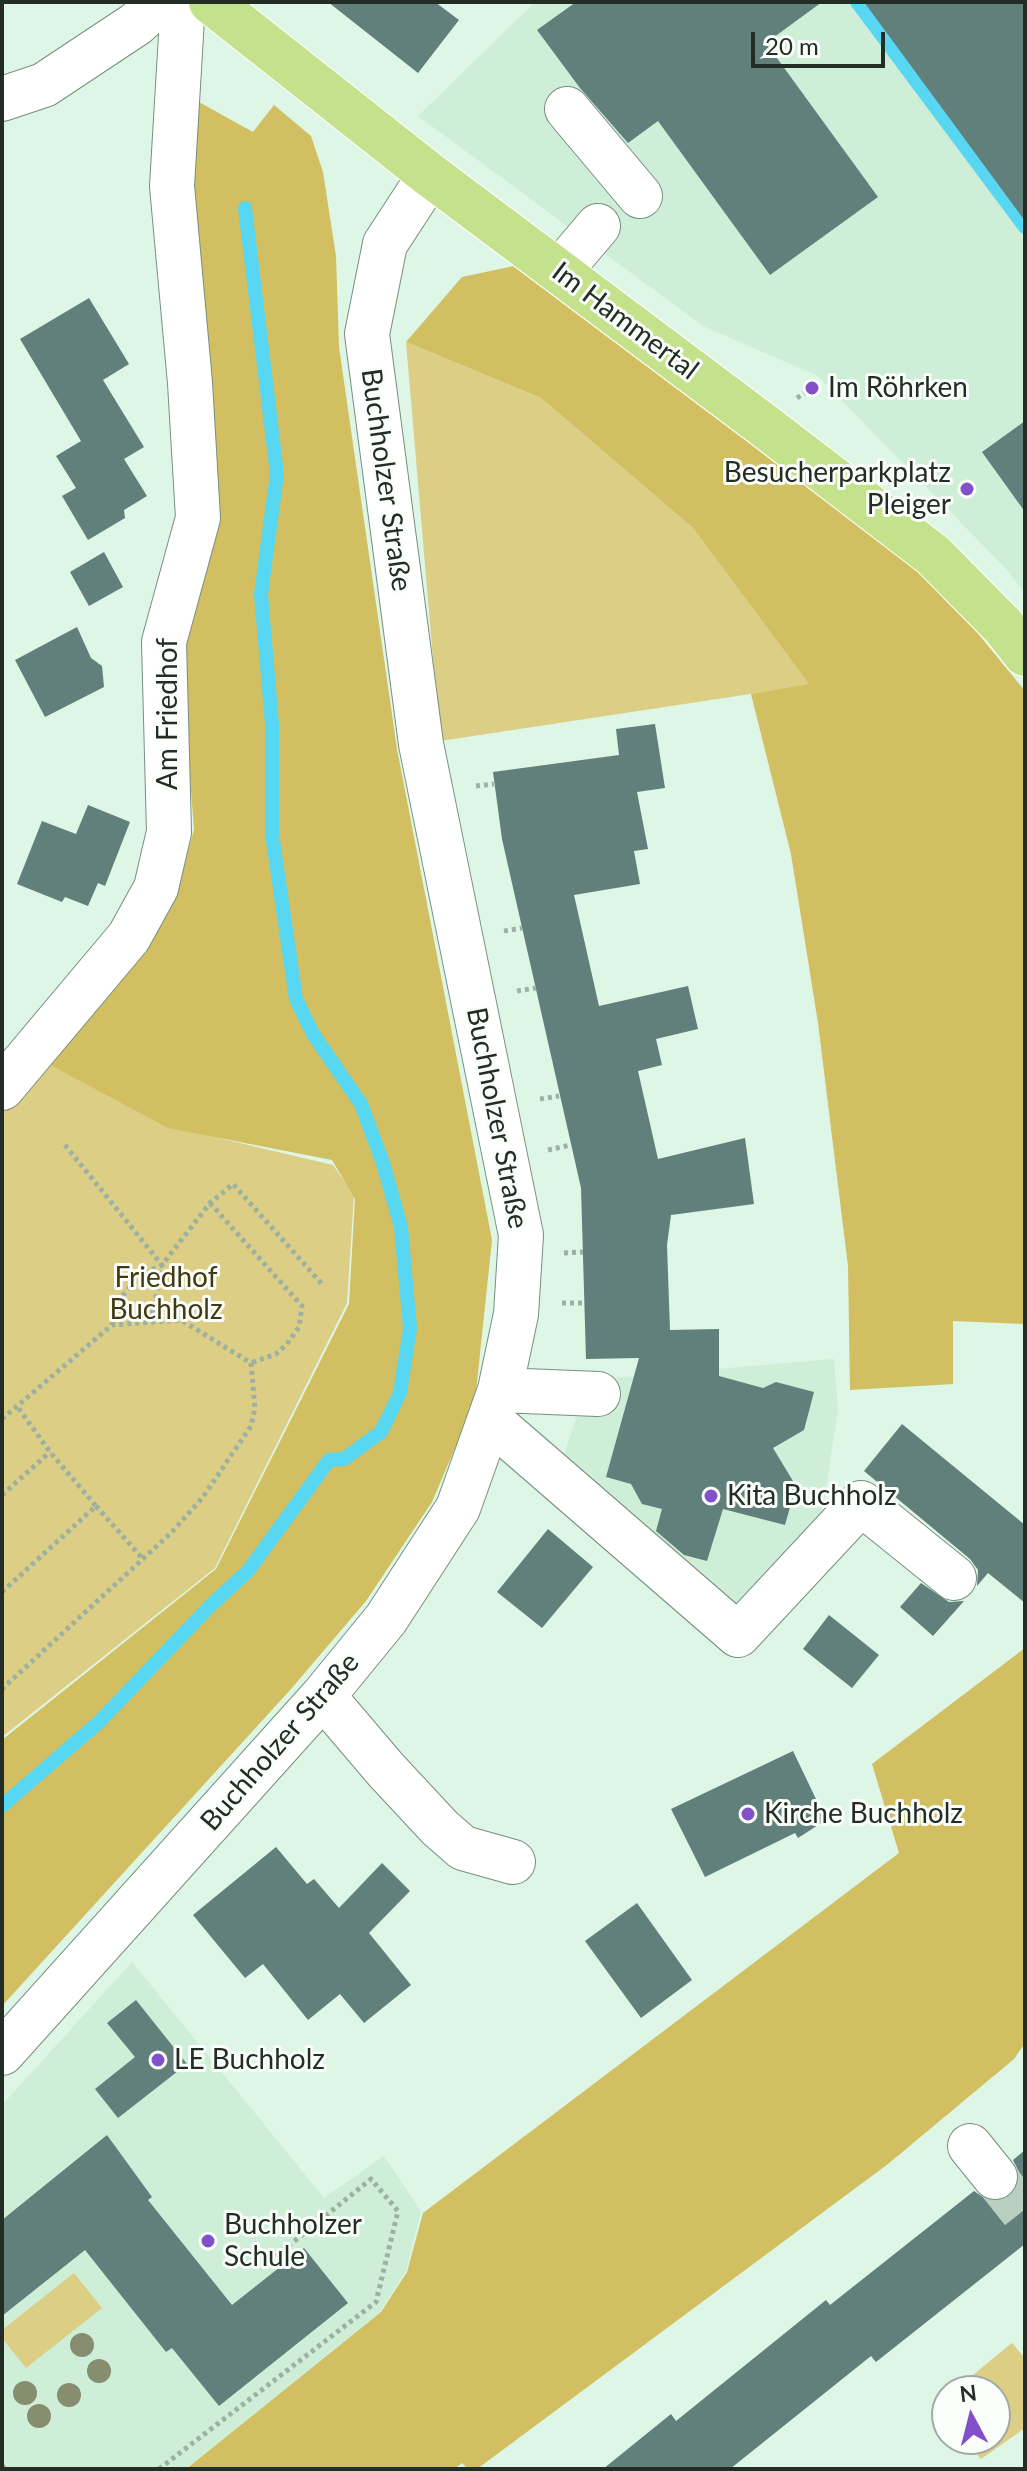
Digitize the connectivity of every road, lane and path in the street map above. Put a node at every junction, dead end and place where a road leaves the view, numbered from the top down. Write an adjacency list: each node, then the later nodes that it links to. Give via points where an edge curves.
1 (160, 2): 4 (street, via 44,85)
2 (183, 2): 11 (street, Am Friedhof, via 172,186 198,518 164,642 169,832 156,888 129,937)
3 (211, 2): 6 (main road, Im Hammertal)
4 (2, 99)
5 (567, 109): 7 (street)
6 (430, 175): 9 (main road, Im Hammertal); 20 (street, Buchholzer Straße, via 385,244 367,334 421,744 521,1235 516,1314)
7 (640, 196)
8 (598, 226): 9 (street)
9 (559, 272): 10 (main road, Im Hammertal, via 933,555)
10 (1018, 630)
11 (2, 1088)
12 (65, 1145): 14 (path)
13 (210, 1203): 14 (path); 15 (path, via 233,1184); 18 (path, via 302,1306 299,1327 287,1344)
14 (162, 1265): 16 (path); 17 (path, via 133,1283 116,1304)
15 (322, 1284)
16 (151, 1321): 17 (path); 18 (path, via 181,1320)
17 (112, 1325): 21 (path)
18 (251, 1363): 26 (path, via 251,1426 203,1497)
19 (598, 1394): 20 (street)
20 (495, 1405): 27 (street, via 738,1635 861,1503); 30 (street, Buchholzer Straße, via 458,1508 386,1619)
21 (17, 1406): 22 (path); 23 (path)
22 (2, 1419)
23 (50, 1452): 24 (path); 25 (path)
24 (2, 1495)
25 (96, 1506): 26 (path); 28 (path)
26 (143, 1559): 29 (path)
27 (954, 1578)
28 (2, 1592)
29 (2, 1689)
30 (323, 1696): 31 (street, via 440,1828 463,1848); 32 (street, Buchholzer Straße)
31 (513, 1862)
32 (2, 2053)
33 (260, 2269): 34 (path, via 371,2179 398,2211 376,2302)
34 (159, 2469)

